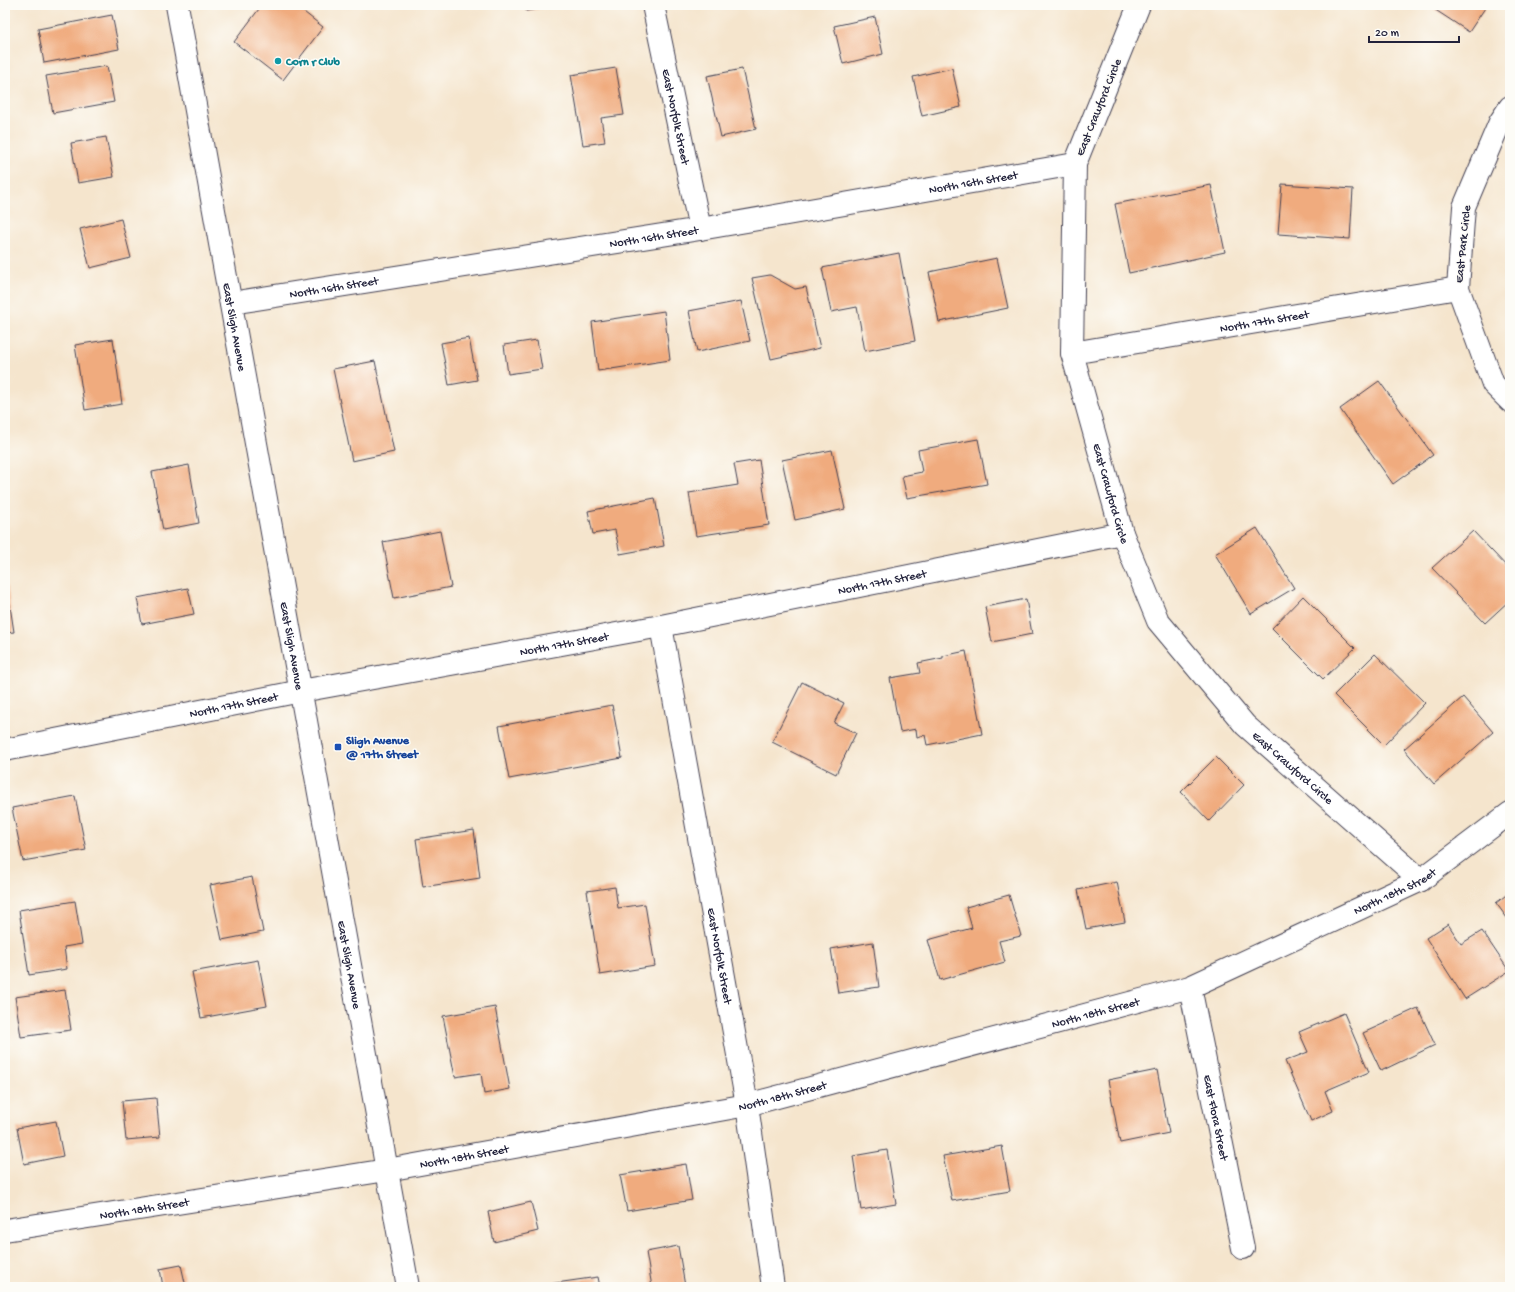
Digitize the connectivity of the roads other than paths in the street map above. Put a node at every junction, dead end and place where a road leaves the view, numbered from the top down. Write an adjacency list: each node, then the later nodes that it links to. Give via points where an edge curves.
1 (177, 5): 8 (street, East Sligh Avenue)
2 (653, 5): 6 (street, East Norfolk Street)
3 (1139, 5): 5 (street, East Crawford Circle)
4 (1510, 107): 7 (street, East Park Circle, via 1500,122 1464,206)
5 (1075, 164): 6 (street, North 16th Street); 9 (street, East Crawford Circle)
6 (700, 229): 8 (street, North 16th Street)
7 (1458, 288): 9 (street, North 17th Street); 10 (street, East Park Circle, via 1493,384)
8 (231, 303): 13 (street, East Sligh Avenue)
9 (1072, 353): 11 (street, East Crawford Circle)
10 (1510, 401)
11 (1122, 533): 12 (street, North 17th Street); 16 (street, East Crawford Circle, via 1158,621 1245,724)
12 (661, 626): 13 (street, North 17th Street); 18 (street, East Norfolk Street)
13 (301, 691): 14 (street, North 17th Street); 19 (street, East Sligh Avenue)
14 (5, 750)
15 (1510, 812): 16 (street, North 18th Street)
16 (1421, 880): 17 (street, North 18th Street)
17 (1190, 986): 18 (street, North 18th Street); 21 (street, East Flora Street)
18 (747, 1105): 19 (street, North 18th Street); 23 (street, East Norfolk Street)
19 (388, 1170): 20 (street, North 18th Street); 22 (street, East Sligh Avenue)
20 (5, 1230)
21 (1243, 1248)
22 (408, 1287)
23 (773, 1287)

